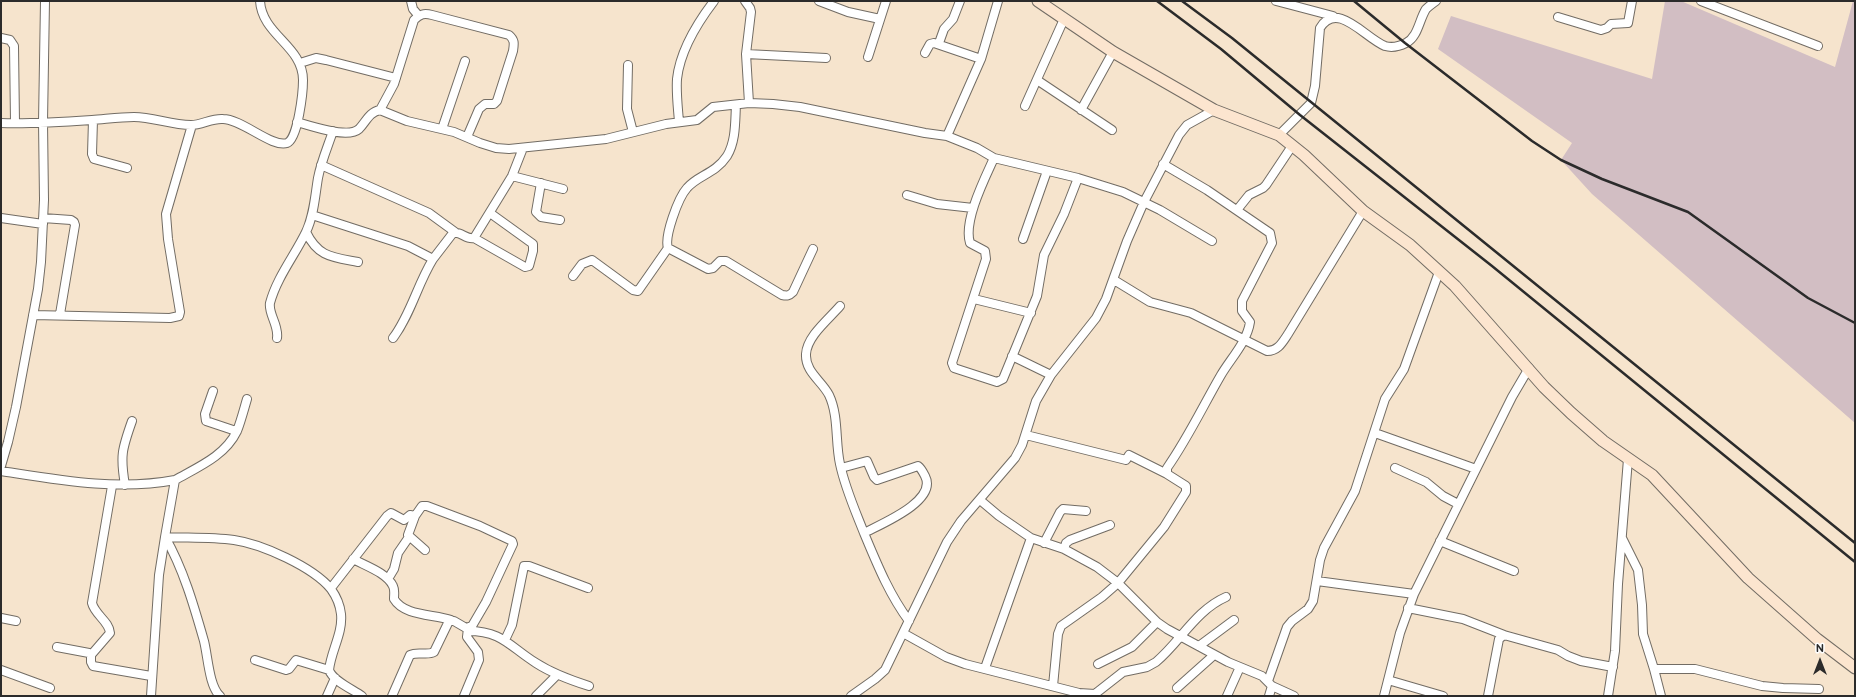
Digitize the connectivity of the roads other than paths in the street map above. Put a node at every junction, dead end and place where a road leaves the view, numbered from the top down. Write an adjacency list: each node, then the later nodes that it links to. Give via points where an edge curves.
1 (45, 1): 42 (street)
2 (260, 1): 31 (street, via 264,20)
3 (411, 1): 16 (street, via 412,10)
4 (714, 1): 44 (street, via 698,25 681,62 677,78)
5 (745, 1): 26 (street, via 751,12)
6 (820, 1): 19 (street, via 848,12)
7 (886, 1): 19 (street)
8 (960, 1): 22 (street)
9 (998, 1): 29 (street)
10 (1038, 1): 20 (main road)
11 (1276, 1): 17 (street)
12 (1436, 1): 17 (street, via 1427,8 1413,38 1396,46 1386,46 1350,21)
13 (1632, 1): 18 (street, via 1628,23 1611,24 1606,29 1601,30)
14 (1701, 1): 15 (street)
15 (1719, 4): 23 (street)
16 (418, 15): 33 (street, via 414,20); 54 (street, via 432,15 513,38 513,51 497,101 479,109)
17 (1333, 16): 52 (street, via 1324,20 1320,28 1311,103)
18 (1558, 17)
19 (880, 19): 27 (street)
20 (1064, 19): 24 (main road); 34 (street)
21 (1, 38): 46 (street, via 10,40 14,46)
22 (939, 43): 25 (street, via 930,44); 29 (street)
23 (1818, 46)
24 (1113, 52): 39 (street); 40 (main road)
25 (925, 53)
26 (746, 54): 28 (street); 35 (street)
27 (868, 57)
28 (826, 58)
29 (981, 59): 53 (street)
30 (465, 61): 48 (street)
31 (300, 63): 33 (street, via 316,58); 43 (street, via 303,82)
32 (628, 65): 51 (street, via 627,109)
33 (396, 78): 38 (street)
34 (1037, 80): 37 (street); 39 (street)
35 (749, 103): 36 (street); 53 (street, via 800,107)
36 (736, 105): 44 (street, via 713,108 697,120); 81 (street, via 735,127 727,155 716,169 687,188 681,197 667,239)
37 (1025, 106)
38 (380, 110): 48 (street, via 406,121); 50 (street, via 371,113 353,132)
39 (1081, 110): 49 (street)
40 (1214, 110): 52 (main road); 58 (street, via 1187,125)
41 (93, 120): 42 (street); 47 (street, via 136,117); 60 (street, via 94,159)
42 (43, 122): 46 (street); 75 (street)
43 (297, 122): 47 (street, via 292,140 283,144 225,118); 50 (street)
44 (679, 122): 51 (street)
45 (1, 123): 46 (street)
46 (15, 124)
47 (192, 125): 91 (street, via 166,214 179,316 170,318)
48 (442, 129): 54 (street)
49 (1112, 130)
50 (333, 131): 59 (street)
51 (633, 132): 56 (street, via 606,138)
52 (1279, 135): 55 (main road)
53 (947, 136): 57 (street)
54 (467, 137): 56 (street, via 496,148)
55 (1292, 146): 69 (street, via 1266,185 1249,195); 70 (main road)
56 (523, 148): 62 (street)
57 (994, 158): 61 (street); 68 (street)
58 (1163, 164): 67 (street); 69 (street)
59 (321, 165): 72 (street); 77 (street, via 428,213)
60 (127, 168)
61 (1047, 171): 63 (street); 79 (street)
62 (512, 176): 64 (street); 71 (street)
63 (1078, 178): 67 (street, via 1123,192); 90 (street, via 1044,254 1037,296)
64 (541, 183): 65 (street); 74 (street, via 536,212 541,217)
65 (563, 189)
66 (907, 195): 68 (street, via 937,204)
67 (1144, 202): 80 (street); 87 (street)
68 (974, 208): 88 (street, via 968,238 970,243 986,254)
69 (1237, 210): 95 (street, via 1272,238 1271,249 1242,301 1242,311 1250,322)
70 (1363, 211): 85 (main road, via 1410,245); 95 (street, via 1278,348 1267,351)
71 (490, 213): 78 (street); 78 (street, via 533,244 529,266 525,267)
72 (312, 215): 76 (street); 83 (street, via 402,244)
73 (1, 218): 75 (street)
74 (560, 220)
75 (43, 221): 91 (street, via 71,220 75,225); 92 (street, via 40,269)
76 (306, 232): 84 (street, via 322,253); 93 (street, via 284,271 270,304 278,332)
77 (455, 232): 78 (street, via 469,239); 83 (street)
78 (474, 238)
79 (1023, 239)
80 (1212, 241)
81 (668, 248): 82 (street, via 708,268 726,261 786,296 792,292); 86 (street, via 638,291 592,260 582,264)
82 (813, 249)
83 (433, 259): 94 (street, via 403,325)
84 (358, 262)
85 (1440, 272): 97 (main road); 103 (street, via 1404,369 1385,399)
86 (573, 276)
87 (1114, 280): 95 (street, via 1150,302 1191,312); 98 (street, via 1096,318)
88 (974, 299): 90 (street); 96 (street, via 952,366 997,382 1003,379)
89 (840, 306): 107 (street, via 813,337 806,354 806,363 829,396 834,412)
90 (1031, 313): 96 (street)
91 (60, 314): 92 (street)
92 (33, 315): 106 (street)
93 (277, 338)
94 (392, 338)
95 (1244, 339): 111 (street, via 1221,375 1194,427 1167,468)
96 (1012, 356): 98 (street)
97 (1529, 368): 105 (main road, via 1571,413); 109 (street)
98 (1052, 375): 104 (street, via 1036,401)
99 (213, 391): 102 (street, via 205,414 206,421)
100 (247, 399): 102 (street)
101 (132, 422): 113 (street, via 121,456)
102 (236, 431): 112 (street, via 228,446 218,455)
103 (1375, 433): 109 (street); 132 (street, via 1355,491 1324,548)
104 (1026, 435): 111 (street, via 1126,460 1129,455); 115 (street, via 1014,458)
105 (1628, 459): 124 (street); 159 (main road, via 1652,476 1748,578 1817,639)
106 (1, 466)
107 (841, 468): 120 (street); 120 (street, via 867,461 877,480 918,466 926,479 923,497)
108 (1396, 468): 116 (street, via 1426,482)
109 (1476, 469): 116 (street)
110 (1, 471): 114 (street)
111 (1167, 474): 133 (street, via 1186,486 1186,492 1164,527)
112 (175, 480): 113 (street); 121 (street)
113 (125, 485): 114 (street)
114 (112, 486): 152 (street, via 92,603 108,625 110,633)
115 (980, 500): 123 (street); 143 (street, via 947,542)
116 (1458, 504): 125 (street)
117 (1086, 511): 126 (street, via 1063,509)
118 (415, 516): 122 (street, via 408,532); 129 (street, via 402,520 394,514 389,514); 145 (street, via 422,506 427,506 480,526 513,543 486,602)
119 (1110, 525): 127 (street, via 1070,540)
120 (864, 533): 143 (street, via 890,593)
121 (165, 537): 134 (street, via 234,540 257,545 304,568); 164 (street, via 161,553); 175 (street, via 191,601 209,662 212,684)
122 (410, 537): 128 (street); 131 (street, via 396,557 394,569)
123 (1031, 538): 126 (street); 158 (street)
124 (1622, 538): 157 (street); 160 (street, via 1638,570 1643,634)
125 (1440, 541): 130 (street); 136 (street)
126 (1044, 543): 127 (street)
127 (1064, 549): 133 (street, via 1097,567)
128 (425, 550)
129 (353, 559): 131 (street); 134 (street)
130 (1514, 571)
131 (388, 579): 140 (street, via 393,586 394,599 403,608)
132 (1317, 581): 136 (street); 167 (street, via 1313,601 1308,609 1287,627)
133 (1118, 583): 144 (street); 169 (street, via 1061,626 1058,634)
134 (330, 588): 162 (street, via 339,603 341,616 340,631)
135 (588, 588): 149 (street, via 524,566 512,625)
136 (1414, 594): 138 (street)
137 (1226, 597): 148 (street, via 1204,612)
138 (1408, 608): 147 (street, via 1463,619); 166 (street)
139 (1, 618): 142 (street)
140 (451, 620): 145 (street); 178 (street, via 447,623 434,652 410,655)
141 (1234, 620): 150 (street)
142 (16, 621)
143 (909, 621): 146 (street)
144 (1157, 622): 148 (street); 155 (street, via 1132,647)
145 (468, 630): 149 (street, via 487,632); 179 (street, via 468,639 478,652 479,660)
146 (903, 634): 158 (street, via 946,657); 181 (street, via 885,670)
147 (1504, 635): 157 (street, via 1558,650 1574,659); 187 (street, via 1499,638)
148 (1180, 636): 150 (street); 173 (street, via 1156,662 1147,667 1123,672)
149 (505, 640): 163 (street)
150 (1199, 646): 153 (street)
151 (57, 647): 152 (street)
152 (91, 655): 164 (street, via 93,666)
153 (1214, 655): 156 (street); 171 (street)
154 (255, 660): 162 (street, via 286,670 296,660)
155 (1098, 664)
156 (1240, 667): 167 (street, via 1262,676); 182 (street)
157 (1613, 667): 188 (street)
158 (985, 668): 169 (street)
159 (1855, 668)
160 (1654, 669): 172 (street, via 1695,669 1762,686); 189 (street)
161 (1, 670): 170 (street)
162 (329, 670): 165 (street)
163 (557, 675): 168 (street); 180 (street)
164 (151, 676): 174 (street)
165 (335, 678): 176 (street); 177 (street)
166 (1388, 680): 185 (street); 186 (street)
167 (1270, 683): 183 (street); 184 (street)
168 (590, 686)
169 (1054, 686): 173 (street)
170 (50, 688)
171 (1178, 688)
172 (1819, 689)
173 (1094, 695)
174 (151, 696)
175 (220, 696)
176 (327, 696)
177 (362, 696)
178 (392, 696)
179 (464, 696)
180 (536, 696)
181 (851, 696)
182 (1227, 696)
183 (1269, 696)
184 (1294, 696)
185 (1384, 696)
186 (1443, 696)
187 (1488, 696)
188 (1608, 696)
189 (1660, 696)

